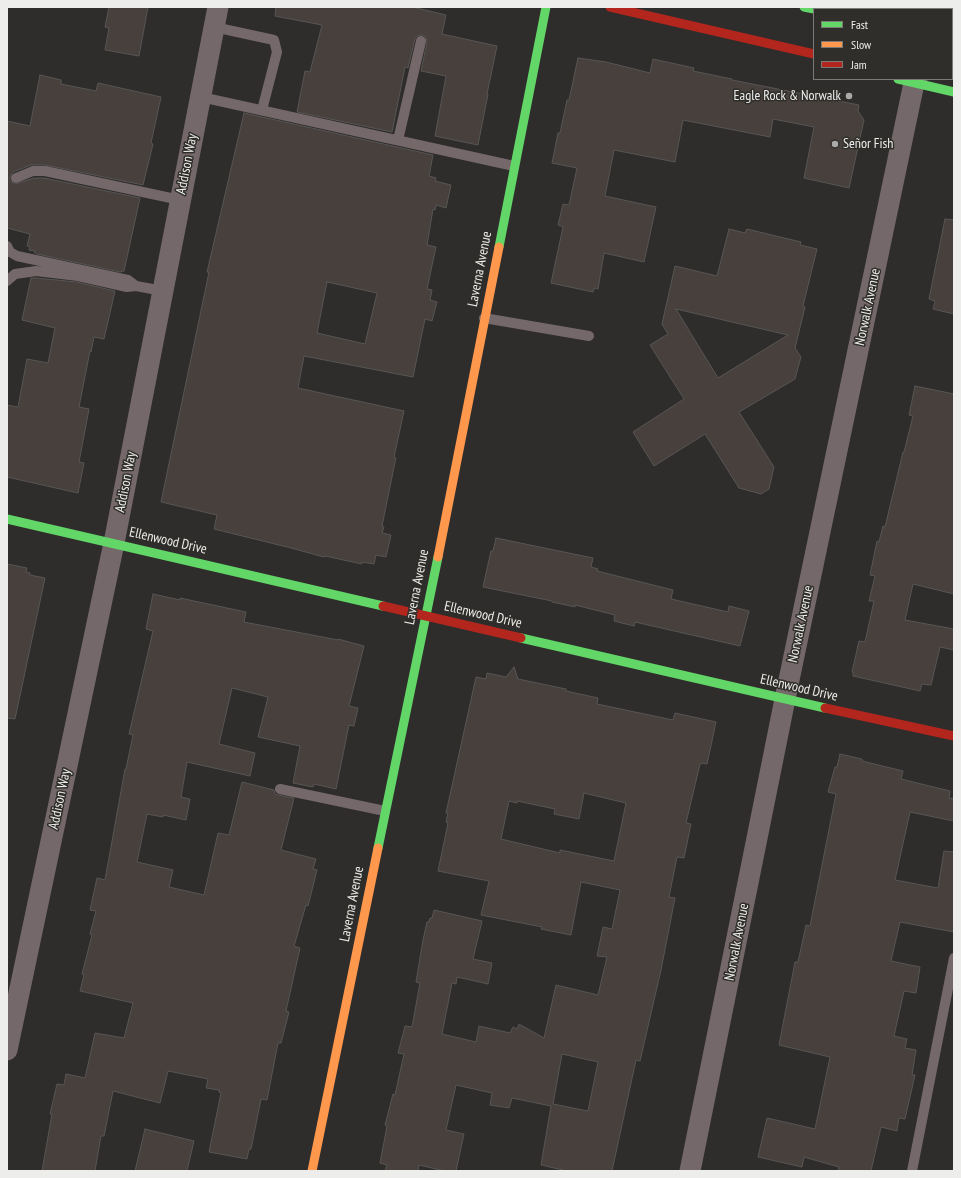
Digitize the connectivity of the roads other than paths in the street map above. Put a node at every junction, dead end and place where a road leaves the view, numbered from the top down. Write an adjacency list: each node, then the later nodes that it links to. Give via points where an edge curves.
1 (546, 7): 13 (street, Laverna Avenue)
2 (610, 7): 7 (street)
3 (216, 17): 10 (street, Addison Way); 11 (lane, via 274,40 277,52)
4 (954, 36): 5 (street)
5 (953, 40)
6 (421, 41): 12 (lane)
7 (813, 54)
8 (910, 80): 9 (street); 25 (street, Norwalk Avenue)
9 (954, 92)
10 (200, 97): 11 (lane); 15 (street, Addison Way)
11 (262, 110): 12 (lane)
12 (398, 140): 13 (lane)
13 (514, 166): 20 (street, Laverna Avenue)
14 (16, 178): 15 (lane, via 45,171)
15 (180, 200): 19 (street, Addison Way)
16 (7, 246): 18 (lane, via 10,252 17,256 128,280)
17 (7, 281): 18 (lane, via 14,274 36,271 78,276 127,287)
18 (136, 286): 19 (lane)
19 (163, 291): 23 (street, Addison Way)
20 (484, 318): 21 (lane); 24 (street, Laverna Avenue)
21 (589, 336)
22 (7, 519): 23 (street, Ellenwood Drive)
23 (114, 543): 24 (street, Ellenwood Drive); 30 (street, Addison Way)
24 (426, 616): 25 (street, Ellenwood Drive); 28 (street, Laverna Avenue)
25 (785, 699): 26 (street, Ellenwood Drive); 32 (street, Norwalk Avenue)
26 (954, 736)
27 (280, 789): 28 (lane)
28 (385, 812): 31 (street, Laverna Avenue)
29 (954, 958): 33 (lane)
30 (7, 1050)
31 (312, 1171)
32 (690, 1171)
33 (912, 1171)

